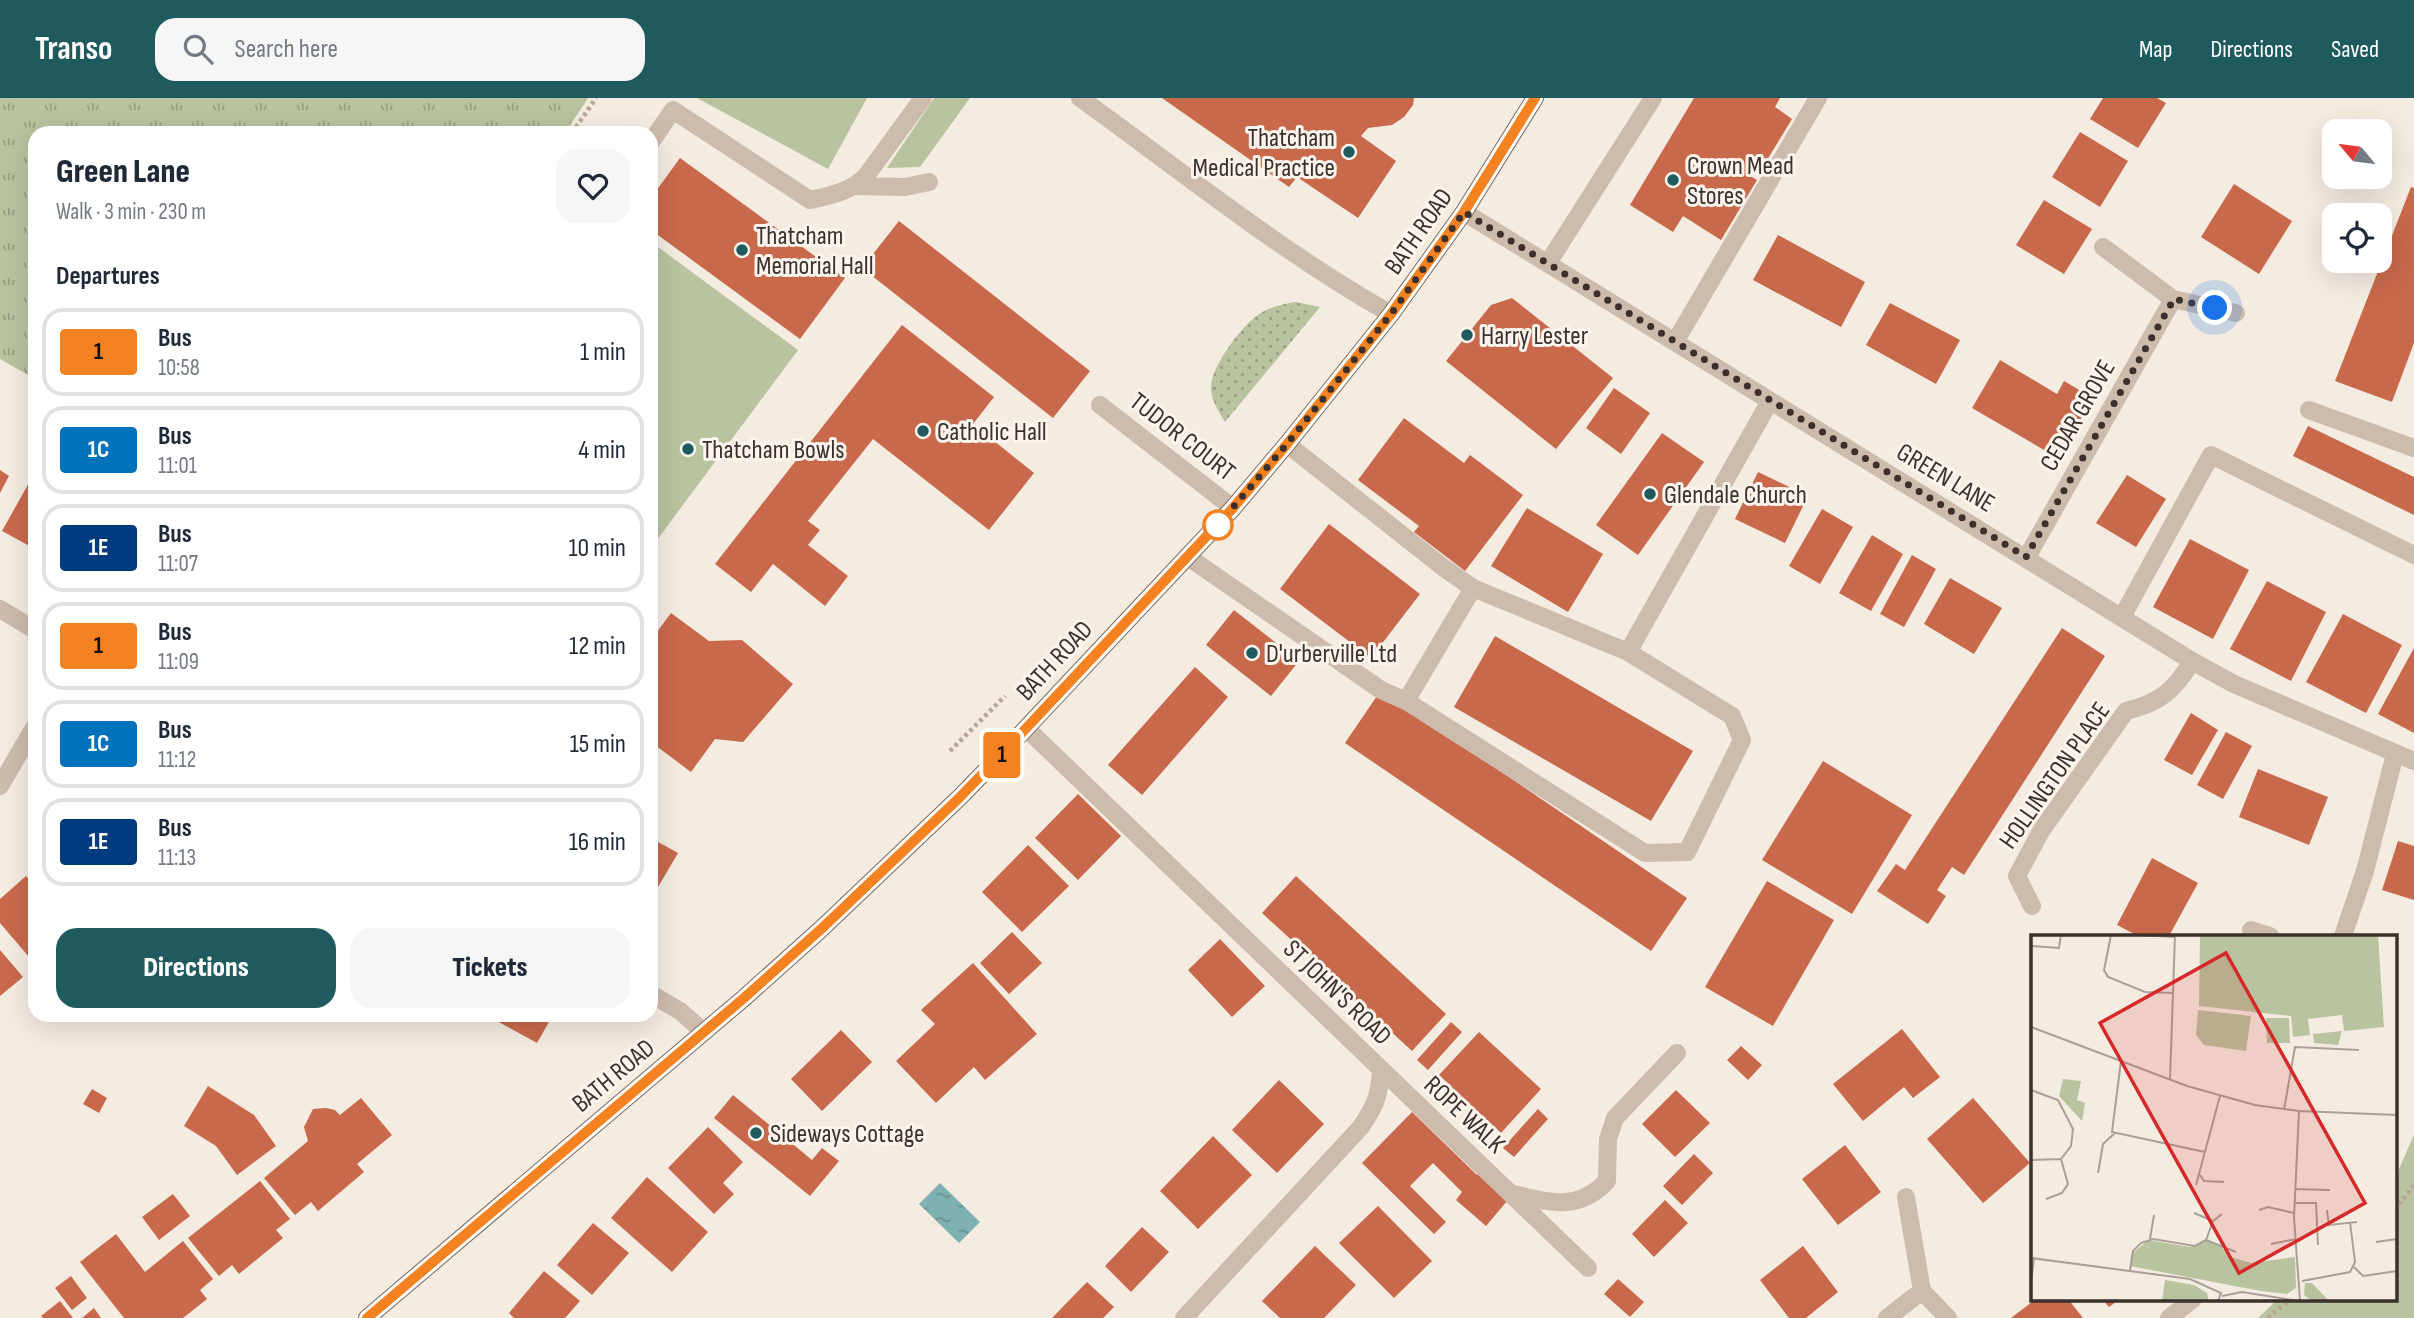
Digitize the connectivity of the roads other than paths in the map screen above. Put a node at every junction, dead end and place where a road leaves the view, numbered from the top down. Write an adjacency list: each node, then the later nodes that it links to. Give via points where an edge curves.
1 (923, 98): 8 (street)
2 (1080, 98): 14 (street, via 1235,212)
3 (1535, 98): 9 (main road, BATH ROAD)
4 (1653, 98): 11 (street)
5 (1818, 98): 15 (street)
6 (658, 132): 8 (street, via 673,110 810,200)
7 (929, 182): 8 (street, via 905,187)
8 (856, 186)
9 (1464, 212): 11 (street, GREEN LANE); 14 (main road, BATH ROAD)
10 (2103, 247): 12 (street)
11 (1548, 263): 15 (street, GREEN LANE)
12 (2174, 299): 13 (street); 24 (street, CEDAR GROVE)
13 (2235, 313)
14 (1391, 314): 19 (main road, BATH ROAD)
15 (1675, 342): 16 (street, GREEN LANE)
16 (1770, 401): 24 (street, GREEN LANE); 29 (street)
17 (1100, 405): 21 (street, TUDOR COURT)
18 (2309, 410): 20 (street)
19 (1287, 444): 21 (main road, BATH ROAD); 25 (street)
20 (2414, 448)
21 (1233, 508): 23 (main road, BATH ROAD)
22 (2414, 555): 27 (street, via 2211,455)
23 (1188, 557): 31 (street, via 1381,690); 32 (main road, BATH ROAD)
24 (2026, 557): 27 (street, GREEN LANE)
25 (1473, 588): 29 (street); 31 (street)
26 (0, 609): 28 (street)
27 (2122, 617): 30 (street, GREEN LANE)
28 (28, 626)
29 (1628, 652): 31 (street, via 1732,716 1742,740 1687,852 1645,853)
30 (2192, 661): 34 (street, GREEN LANE); 37 (street, HOLLINGTON PLACE, via 2178,684 2143,707 2126,711 2041,831 2017,876)
31 (1406, 701)
32 (1026, 728): 42 (main road, BATH ROAD, via 820,930); 44 (street, ST JOHN'S ROAD)
33 (28, 738): 36 (street)
34 (2395, 754): 35 (street, GREEN LANE); 40 (street)
35 (2414, 761)
36 (0, 786)
37 (2032, 906)
38 (2251, 930): 39 (street)
39 (2267, 935)
40 (2343, 935)
41 (658, 998): 42 (street)
42 (704, 1032): 50 (main road, BATH ROAD)
43 (1677, 1053): 45 (street, ROPE WALK, via 1615,1118 1608,1139 1607,1181 1594,1196 1545,1202)
44 (1381, 1071): 45 (street, ROPE WALK); 51 (street, ST JOHN'S ROAD, via 1380,1094 1360,1128)
45 (1513, 1194): 47 (street, ROPE WALK)
46 (1906, 1197): 48 (street)
47 (1588, 1268)
48 (1922, 1291): 52 (street); 53 (street)
49 (2192, 1300): 54 (street)
50 (367, 1318)
51 (1184, 1318)
52 (1887, 1318)
53 (1948, 1318)
54 (2169, 1318)

